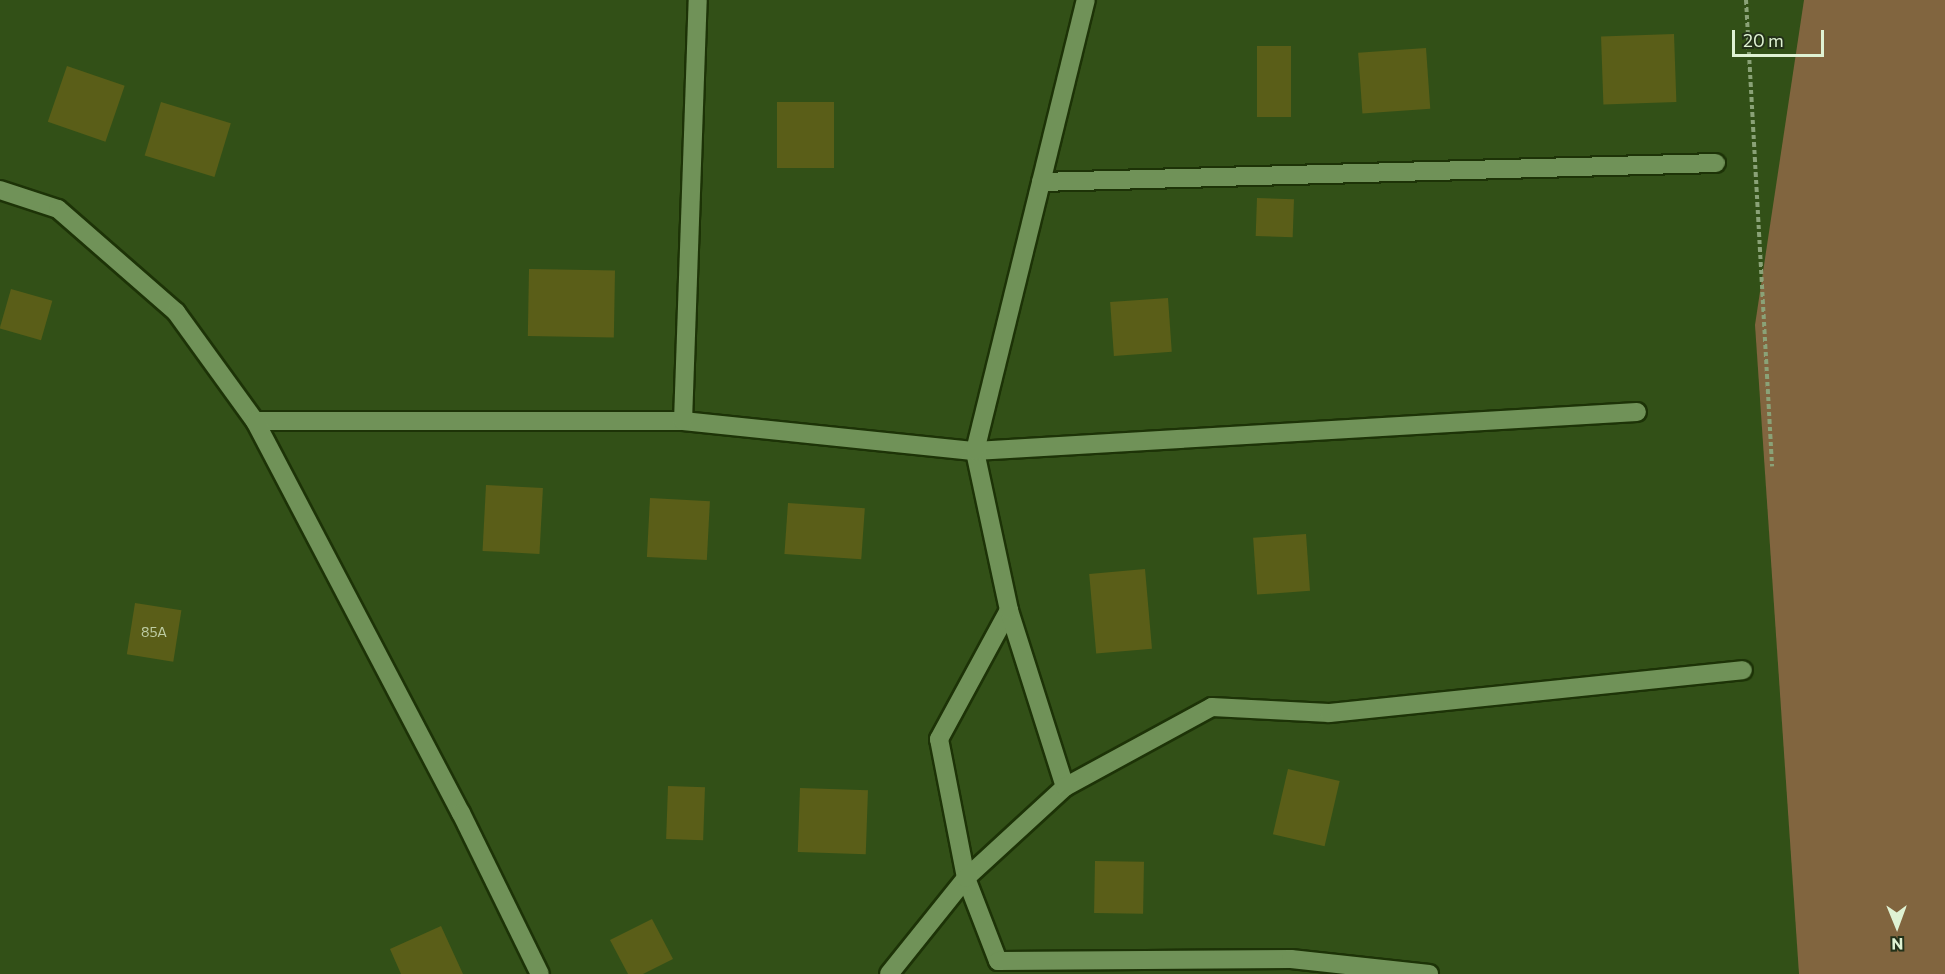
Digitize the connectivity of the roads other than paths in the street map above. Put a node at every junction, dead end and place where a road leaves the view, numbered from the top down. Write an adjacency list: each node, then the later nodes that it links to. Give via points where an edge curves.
1 (698, 0): 7 (street)
2 (1086, 0): 4 (street)
3 (1716, 163): 4 (street)
4 (1041, 182): 9 (street)
5 (0, 190): 8 (street, via 58,209 176,312)
6 (1637, 412): 9 (street)
7 (683, 421): 8 (street); 9 (street)
8 (255, 422): 14 (street, via 461,813)
9 (975, 451): 10 (street)
10 (1009, 610): 12 (street); 13 (street, via 939,740)
11 (1743, 670): 12 (street, via 1329,713 1212,707)
12 (1065, 787): 13 (street)
13 (966, 878): 15 (street); 16 (street, via 998,961 1291,958)
14 (540, 974)
15 (889, 974)
16 (1430, 974)

